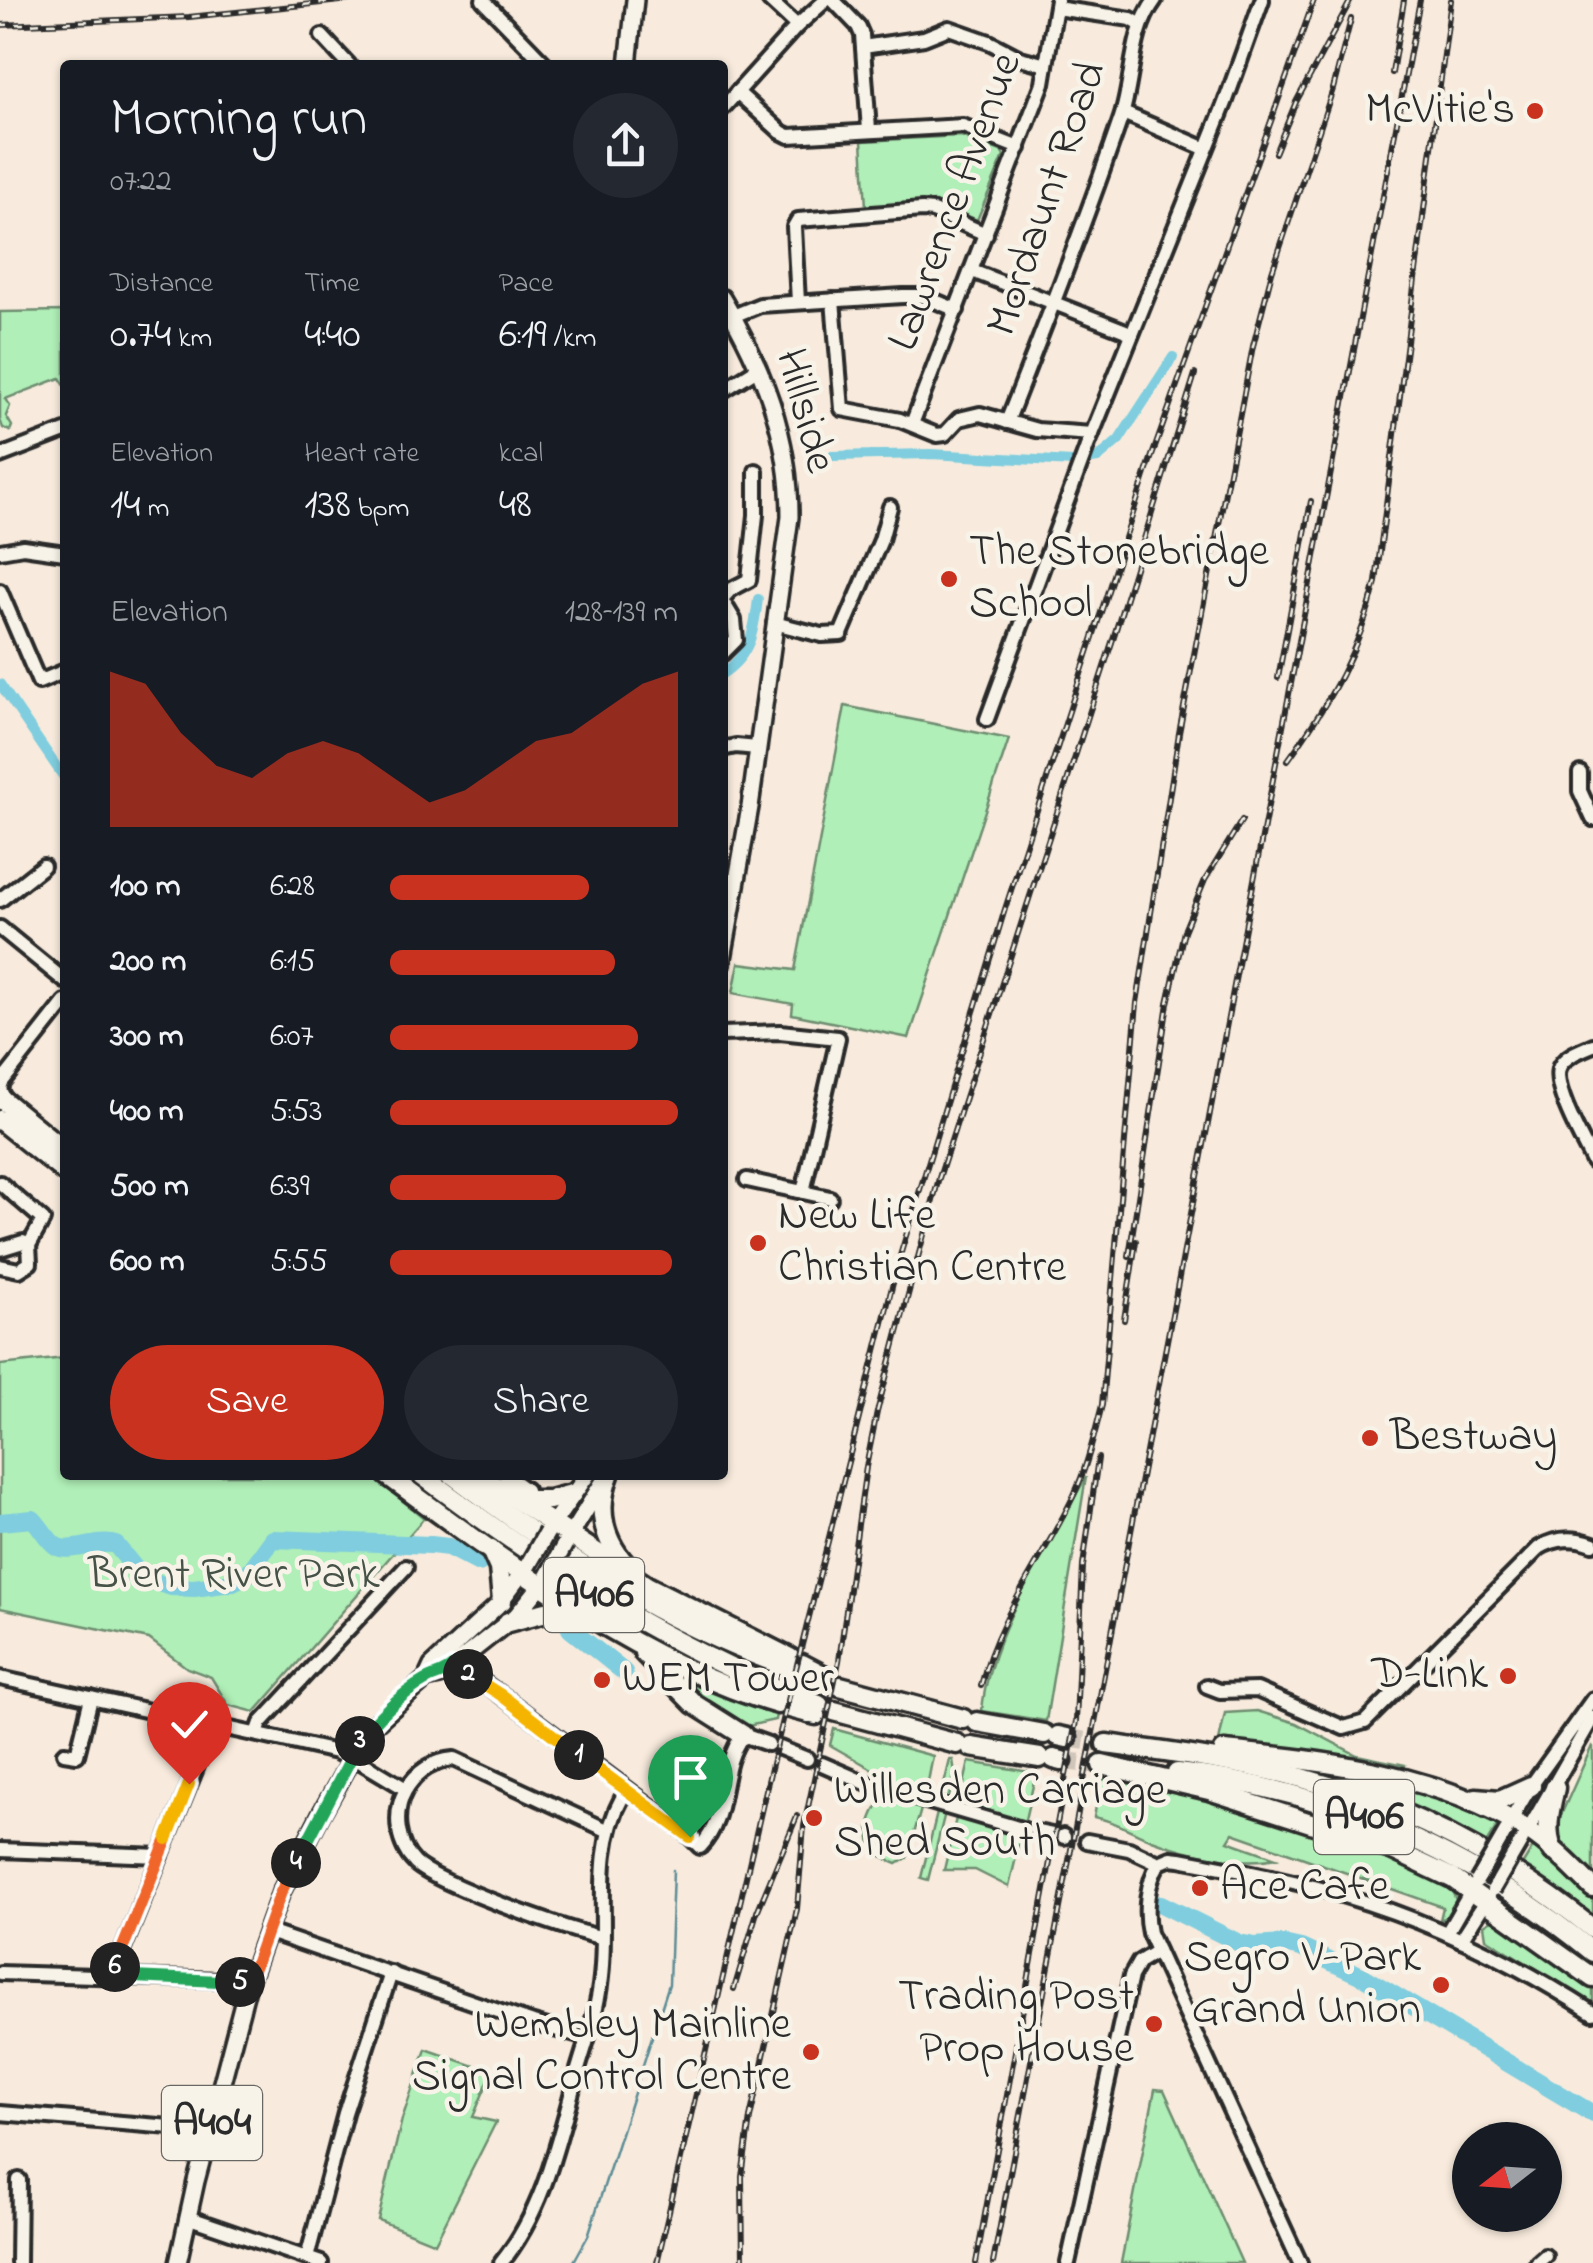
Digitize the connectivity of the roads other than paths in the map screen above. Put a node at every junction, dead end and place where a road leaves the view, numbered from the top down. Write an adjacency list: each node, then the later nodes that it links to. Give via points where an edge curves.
1 (483, 0): 13 (street)
2 (634, 0): 14 (main road)
3 (768, 0): 9 (street)
4 (830, 0): 9 (street); 11 (street, via 858,26)
5 (1155, 0): 8 (street, Mordaunt Road)
6 (1262, 0): 21 (street)
7 (1056, 4): 8 (street); 15 (street, Lawrence Avenue)
8 (1141, 25): 18 (street, Mordaunt Road)
9 (797, 26): 16 (street)
10 (322, 36): 12 (street)
11 (863, 47): 15 (street, via 949,28); 19 (street)
12 (344, 60)
13 (541, 60)
14 (628, 60)
15 (1046, 66): 20 (street, Lawrence Avenue)
16 (737, 92): 17 (street); 19 (street, via 789,136)
17 (728, 102)
18 (1123, 113): 21 (street); 26 (street, Mordaunt Road)
19 (868, 130): 20 (street, via 963,126)
20 (1019, 148): 22 (street, Lawrence Avenue)
21 (1204, 148): 30 (street)
22 (986, 234): 23 (street, Lawrence Avenue); 25 (street, via 922,210 798,220)
23 (972, 271): 26 (street); 28 (street, Lawrence Avenue)
24 (833, 300): 25 (street); 28 (street, via 915,295); 34 (street, via 842,408)
25 (798, 302): 29 (street, via 760,304)
26 (1053, 304): 30 (street); 33 (street, Mordaunt Road)
27 (728, 308): 29 (main road, Hillside)
28 (957, 310): 34 (street, Lawrence Avenue)
29 (733, 316): 31 (main road, Hillside)
30 (1132, 333): 35 (street)
31 (759, 368): 32 (street); 45 (main road, Hillside, via 782,438 790,491)
32 (728, 387)
33 (1007, 422): 34 (street, via 980,414 938,435); 35 (street, via 1037,430)
34 (912, 424)
35 (1095, 427): 48 (street)
36 (60, 433): 37 (street)
37 (0, 456)
38 (756, 471): 43 (street, via 748,580)
39 (890, 507): 45 (street, via 841,634)
40 (0, 551): 41 (street)
41 (60, 552)
42 (0, 591): 47 (street, via 39,682)
43 (728, 592)
44 (728, 611): 46 (street, via 737,630)
45 (774, 623): 50 (main road, Hillside)
46 (728, 648)
47 (60, 673)
48 (987, 719)
49 (728, 748): 50 (street)
50 (757, 748): 55 (main road, Hillside)
51 (1580, 773): 52 (street)
52 (1593, 819)
53 (43, 866): 54 (street)
54 (0, 900)
55 (728, 927)
56 (0, 928): 57 (street)
57 (60, 977)
58 (60, 1010): 61 (street)
59 (728, 1034): 67 (street, via 838,1038)
60 (1593, 1045): 63 (street, via 1565,1060 1557,1076)
61 (2, 1100): 62 (highway); 64 (highway)
62 (60, 1147)
63 (1593, 1162)
64 (60, 1166)
65 (747, 1180): 67 (street)
66 (0, 1183): 69 (street, via 43,1220)
67 (804, 1192): 68 (street)
68 (830, 1198)
69 (29, 1245): 70 (street); 71 (street, via 24,1268)
70 (0, 1250)
71 (0, 1266)
72 (394, 1480): 85 (highway)
73 (429, 1480): 100 (highway, A406, via 618,1610)
74 (460, 1480): 95 (highway, A406, via 630,1596 699,1632)
75 (490, 1480): 80 (highway)
76 (509, 1480): 80 (street)
77 (583, 1480): 81 (main road, A404)
78 (605, 1480): 83 (main road, A404)
79 (607, 1480): 89 (highway, A406, via 604,1529)
80 (518, 1493): 81 (highway, via 535,1501); 82 (highway)
81 (572, 1494): 82 (main road, A404)
82 (550, 1528): 83 (highway); 87 (main road, A404, bridge)
83 (568, 1540): 88 (main road, A404, bridge); 89 (highway, A406)
84 (1593, 1544): 97 (street, via 1576,1538 1539,1548 1352,1728 1257,1690)
85 (490, 1549): 87 (highway); 90 (highway)
86 (406, 1567): 103 (street)
87 (526, 1568): 88 (highway, A406); 90 (main road, A404)
88 (545, 1581): 91 (highway, A406); 92 (main road, A404)
89 (647, 1586): 95 (highway, A406)
90 (502, 1601): 94 (main road, A404)
91 (594, 1617): 92 (highway, A406, via 546,1612); 93 (highway, A406)
92 (508, 1622): 94 (main road, A404)
93 (623, 1633): 100 (highway, A406, via 701,1676); 104 (highway, via 694,1704)
94 (453, 1660): 104 (street, via 471,1666 473,1675 700,1848 714,1833); 107 (main road, A404, via 374,1724)
95 (795, 1665): 105 (highway, A406, via 862,1693)
96 (0, 1678): 98 (street)
97 (1207, 1686)
98 (92, 1698): 102 (street); 106 (street)
99 (1593, 1699): 111 (street)
100 (786, 1700): 109 (highway, A406, via 933,1739)
101 (1593, 1717): 112 (street)
102 (214, 1724): 103 (street); 122 (street)
103 (257, 1734): 107 (street)
104 (743, 1736): 108 (street)
105 (1056, 1736)
106 (77, 1755)
107 (350, 1757): 113 (street); 127 (main road, A404)
108 (807, 1758)
109 (1052, 1759)
110 (822, 1764): 118 (street, via 868,1784)
111 (1531, 1786): 114 (highway, via 1497,1800); 116 (street)
112 (1555, 1788): 116 (street); 121 (highway, via 1548,1825)
113 (406, 1790): 117 (street, via 434,1763 454,1759); 129 (street, via 398,1826 408,1855 423,1870)
114 (1456, 1795): 116 (highway); 126 (highway, A406, via 1293,1758 1106,1744 1272,1771 1369,1800 1482,1852)
115 (622, 1798): 117 (street)
116 (1516, 1831): 121 (highway); 125 (street, bridge)
117 (609, 1832): 129 (street)
118 (1048, 1834)
119 (1087, 1841): 123 (street)
120 (0, 1850): 122 (street)
121 (1553, 1851): 124 (highway)
122 (161, 1856): 135 (street)
123 (1158, 1863): 128 (street, via 1171,1858 1288,1880); 131 (street, via 1146,1918)
124 (1593, 1888)
125 (1482, 1891): 128 (street); 130 (street); 132 (highway, A406, via 1376,1843 1102,1765 1203,1776 1362,1816 1473,1868); 136 (highway)
126 (1593, 1928)
127 (266, 1931): 133 (street); 137 (main road, A404)
128 (1446, 1933): 130 (street)
129 (602, 1937): 139 (street, via 601,1980)
130 (1462, 1940): 138 (street)
131 (1157, 1951): 149 (street, via 1130,1976); 150 (street)
132 (1593, 1952)
133 (390, 1972): 139 (street); 144 (street)
134 (0, 1973): 135 (street)
135 (112, 1976): 137 (street)
136 (1593, 1978)
137 (248, 1984): 141 (main road, A404)
138 (1593, 2013)
139 (587, 2038): 148 (street, via 544,2186)
140 (0, 2113): 141 (street)
141 (209, 2133): 143 (main road, A404)
142 (19, 2180): 145 (street)
143 (187, 2217): 144 (street); 146 (main road, A404)
144 (307, 2258): 147 (street)
145 (18, 2263)
146 (178, 2263)
147 (321, 2263)
148 (501, 2263)
149 (1068, 2263)
150 (1300, 2263)

